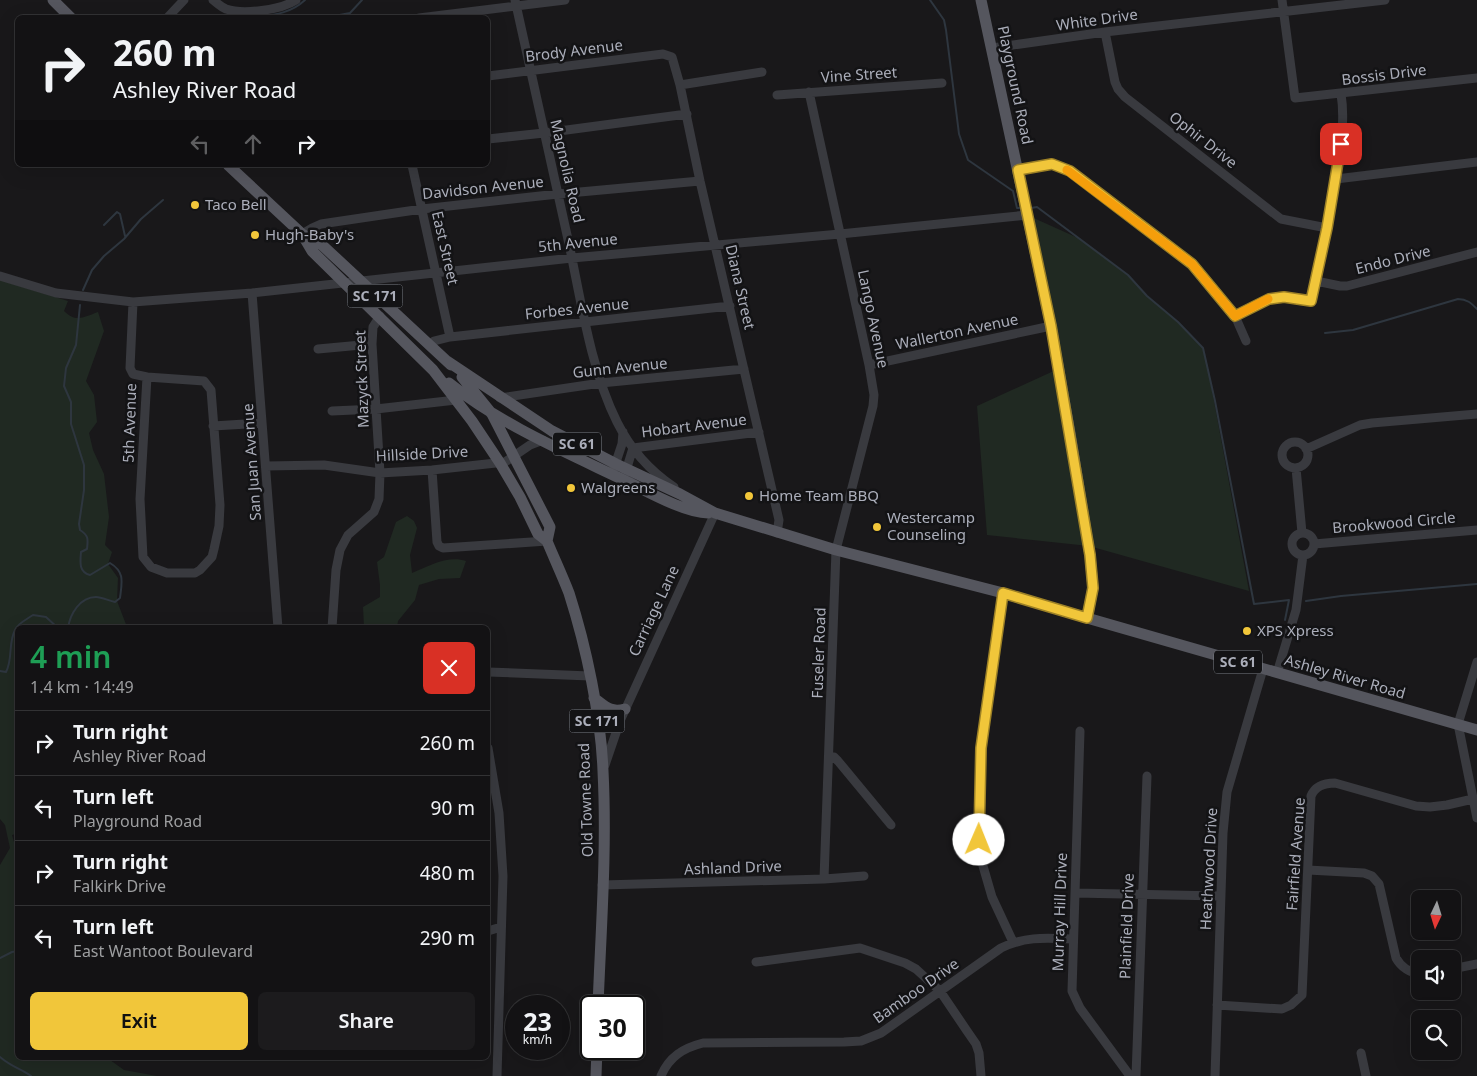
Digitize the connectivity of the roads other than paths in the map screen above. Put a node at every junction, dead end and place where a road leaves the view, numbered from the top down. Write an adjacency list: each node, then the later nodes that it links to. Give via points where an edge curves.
1 (53, 0): 11 (main road)
2 (184, 0): 12 (street)
3 (213, 0): 4 (street, via 226,9 242,11 275,9)
4 (296, 0)
5 (565, 0): 9 (street)
6 (981, 0): 15 (main road, Playground Road)
7 (1282, 0): 10 (street)
8 (1385, 0): 10 (street, White Drive)
9 (516, 3): 13 (street); 17 (street, Magnolia Road)
10 (1284, 11): 14 (street, White Drive); 24 (street, Bossis Drive, via 1295,98)
11 (68, 15)
12 (170, 15)
13 (438, 15)
14 (1105, 32): 15 (street, White Drive); 38 (street, Ophir Drive, via 1115,82 1125,97 1281,218)
15 (992, 48): 32 (main road, Playground Road)
16 (663, 54): 17 (street, Brody Avenue); 22 (street, Diana Street, via 672,57)
17 (531, 70): 19 (street, Brody Avenue); 27 (street, Magnolia Road)
18 (762, 72): 22 (street)
19 (490, 76)
20 (1477, 78): 24 (street, Bossis Drive)
21 (942, 83): 23 (street, Vine Street)
22 (680, 84): 26 (street, Diana Street)
23 (809, 92): 25 (street, Vine Street); 40 (street, Lango Avenue)
24 (1341, 94): 33 (street, via 1343,127)
25 (777, 95)
26 (687, 114): 27 (street); 34 (street, Diana Street)
27 (544, 133): 28 (street); 35 (street, Magnolia Road)
28 (490, 139)
29 (1477, 162): 33 (street)
30 (230, 167): 39 (main road)
31 (412, 167): 36 (street, East Street)
32 (1018, 170): 37 (main road, Playground Road); 53 (street, via 1052,164 1070,171 1192,264)
33 (1336, 179): 38 (street)
34 (700, 181): 35 (street, Davidson Avenue); 41 (street, Diana Street)
35 (558, 194): 36 (street, Davidson Avenue); 43 (street, Magnolia Road)
36 (422, 208): 39 (street, Davidson Avenue, via 321,224); 44 (street, East Street)
37 (1027, 215): 40 (street, 5th Avenue); 55 (main road, Playground Road)
38 (1327, 228): 47 (street)
39 (302, 234): 46 (main road, SC 171, via 322,245); 48 (main road, SC 171, via 312,251)
40 (840, 234): 41 (street, 5th Avenue); 62 (street, Lango Avenue)
41 (716, 244): 43 (street, 5th Avenue); 51 (street, Diana Street)
42 (1477, 252): 47 (street, Endo Drive, via 1354,284 1340,286)
43 (572, 258): 44 (street, 5th Avenue); 54 (street, Magnolia Road)
44 (437, 272): 46 (street, 5th Avenue); 56 (street, East Street)
45 (0, 276): 50 (street, 5th Avenue, via 56,293)
46 (360, 281): 48 (street, 5th Avenue); 59 (main road, SC 171)
47 (1316, 281): 53 (street, via 1311,301 1284,297 1269,299)
48 (344, 283): 49 (street, 5th Avenue); 52 (main road, SC 171)
49 (252, 294): 50 (street, 5th Avenue); 73 (street, San Juan Avenue)
50 (133, 302): 65 (street, 5th Avenue, via 130,371)
51 (730, 306): 54 (street, Forbes Avenue); 63 (street, Diana Street)
52 (380, 316): 58 (street, Mazyck Street, via 373,327); 64 (main road, SC 171)
53 (1235, 316): 57 (street)
54 (585, 322): 56 (street, Forbes Avenue); 66 (street, Magnolia Road)
55 (1051, 326): 62 (street, Wallerton Avenue); 97 (main road, Playground Road, via 1090,555 1093,588)
56 (450, 337): 59 (street, Forbes Avenue, via 437,339)
57 (1246, 341)
58 (372, 344): 60 (street); 69 (street, Mazyck Street)
59 (430, 346): 61 (main road, SC 171)
60 (318, 348)
61 (447, 361): 67 (main road, Ashley River Road / SC 61); 71 (main road, SC 171)
62 (869, 364): 94 (street, Lango Avenue, via 873,406)
63 (744, 369): 66 (street, Gunn Avenue); 76 (street, Diana Street)
64 (433, 370): 68 (main road, SC 171); 71 (main road, Ashley River Road / SC 61)
65 (147, 377): 74 (street, via 204,381 211,390); 74 (street, 5th Avenue, via 140,498 143,557 156,570 195,573 212,557 220,505)
66 (601, 383): 67 (street, Gunn Avenue); 75 (street, Magnolia Road)
67 (500, 398): 84 (main road, Ashley River Road / SC 61)
68 (456, 400): 69 (street); 81 (main road, SC 171)
69 (376, 409): 70 (street); 86 (street, Mazyck Street)
70 (332, 411)
71 (492, 414): 77 (main road, Ashley River Road / SC 61); 80 (main road, SC 171)
72 (1477, 414): 79 (street, via 1360,425)
73 (262, 422): 74 (street); 82 (street, San Juan Avenue)
74 (214, 426)
75 (623, 432): 78 (street, Magnolia Road); 84 (street)
76 (759, 432): 78 (street, Hobart Avenue); 90 (street, Diana Street, via 779,520)
77 (543, 440): 80 (street, Hillside Drive, via 530,444); 84 (main road, Ashley River Road / SC 61)
78 (633, 448): 87 (street); 88 (street, Magnolia Road, via 669,484)
79 (1306, 449): 83 (street, via 1306,461); 83 (street, via 1293,442 1285,446 1282,459 1288,466)
80 (514, 456): 81 (street, Hillside Drive); 92 (main road, SC 171, via 550,527)
81 (500, 463): 85 (street, Hillside Drive); 92 (main road, SC 171, via 538,534)
82 (266, 466): 86 (street, Hillside Drive, via 324,465); 98 (street, San Juan Avenue)
83 (1296, 468): 91 (street)
84 (614, 469): 87 (main road, Ashley River Road / SC 61)
85 (432, 470): 86 (street, Hillside Drive); 92 (street, via 439,546)
86 (380, 472): 99 (street, Mazyck Street, via 379,499 374,512 348,535 340,550)
87 (625, 474): 88 (main road, Ashley River Road / SC 61, via 671,502 700,513)
88 (714, 513): 90 (main road, Ashley River Road / SC 61); 106 (street, Carriage Lane)
89 (1477, 530): 93 (street, Brookwood Circle)
90 (776, 532): 94 (main road, Ashley River Road / SC 61)
91 (1302, 533): 93 (street, via 1308,535); 95 (street, via 1295,536 1292,547)
92 (547, 541): 104 (main road, Old Towne Road / SC 171, via 569,594)
93 (1314, 544): 95 (street, via 1312,550)
94 (836, 550): 96 (main road, Ashley River Road / SC 61); 112 (street, Fuseler Road)
95 (1303, 555): 103 (street, via 1296,610)
96 (1003, 593): 97 (main road, Ashley River Road / SC 61); 131 (street, via 981,748 979,840 992,897)
97 (1087, 618): 101 (main road, Ashley River Road / SC 61)
98 (278, 625)
99 (332, 625)
100 (1477, 662): 108 (street)
101 (1263, 669): 103 (main road, Ashley River Road / SC 61); 127 (street, Heathwood Drive, via 1227,792)
102 (490, 672): 104 (street)
103 (1278, 673): 108 (main road, Ashley River Road / SC 61)
104 (590, 676): 105 (main road, Old Towne Road / SC 171)
105 (594, 698): 106 (main road, via 608,709); 109 (main road, Old Towne Road / SC 171)
106 (625, 709): 107 (street, Carriage Lane)
107 (620, 721): 109 (street); 114 (street, Carriage Lane)
108 (1458, 724): 110 (main road, Ashley River Road / SC 61); 118 (street)
109 (598, 727): 114 (main road, Old Towne Road / SC 171)
110 (1477, 730)
111 (1080, 731): 125 (street, Murray Hill Drive)
112 (830, 757): 120 (street, via 838,761); 123 (street, Fuseler Road)
113 (490, 759): 116 (street)
114 (603, 770): 124 (main road, Old Towne Road / SC 171)
115 (1147, 776): 126 (street, Plainfield Drive)
116 (494, 782): 117 (street); 128 (street, via 503,876)
117 (490, 787)
118 (1473, 799): 119 (street); 121 (street, Fairfield Avenue, via 1430,807 1416,806 1326,782 1311,796)
119 (1477, 818)
120 (891, 825)
121 (1308, 870): 135 (street, via 1372,876 1379,884 1396,958); 138 (street, Fairfield Avenue, via 1302,995 1282,1009)
122 (864, 876): 123 (street, Ashland Drive)
123 (824, 879): 124 (street, Ashland Drive)
124 (602, 885): 137 (main road, Old Towne Road / SC 171)
125 (1075, 892): 126 (street); 130 (street, Murray Hill Drive)
126 (1142, 894): 127 (street); 146 (street, Plainfield Drive)
127 (1220, 896): 138 (street, Heathwood Drive)
128 (501, 927): 129 (street); 141 (street)
129 (490, 931)
130 (1073, 939): 131 (street, Bamboo Drive); 145 (street, Murray Hill Drive, via 1072,991 1080,1008)
131 (1013, 942): 136 (street, Bamboo Drive)
132 (756, 962): 136 (street, via 860,948 916,969)
133 (1477, 964): 134 (street)
134 (1461, 967)
135 (1411, 972)
136 (940, 992): 143 (street, Bamboo Drive, via 881,1033 861,1041 703,1043 676,1054); 144 (street, via 976,1044)
137 (598, 995)
138 (1217, 1005): 147 (street, Heathwood Drive)
139 (1361, 1053): 148 (street)
140 (597, 1060): 142 (main road)
141 (497, 1076)
142 (596, 1076)
143 (661, 1076)
144 (981, 1076)
145 (1130, 1076)
146 (1136, 1076)
147 (1215, 1076)
148 (1366, 1076)

